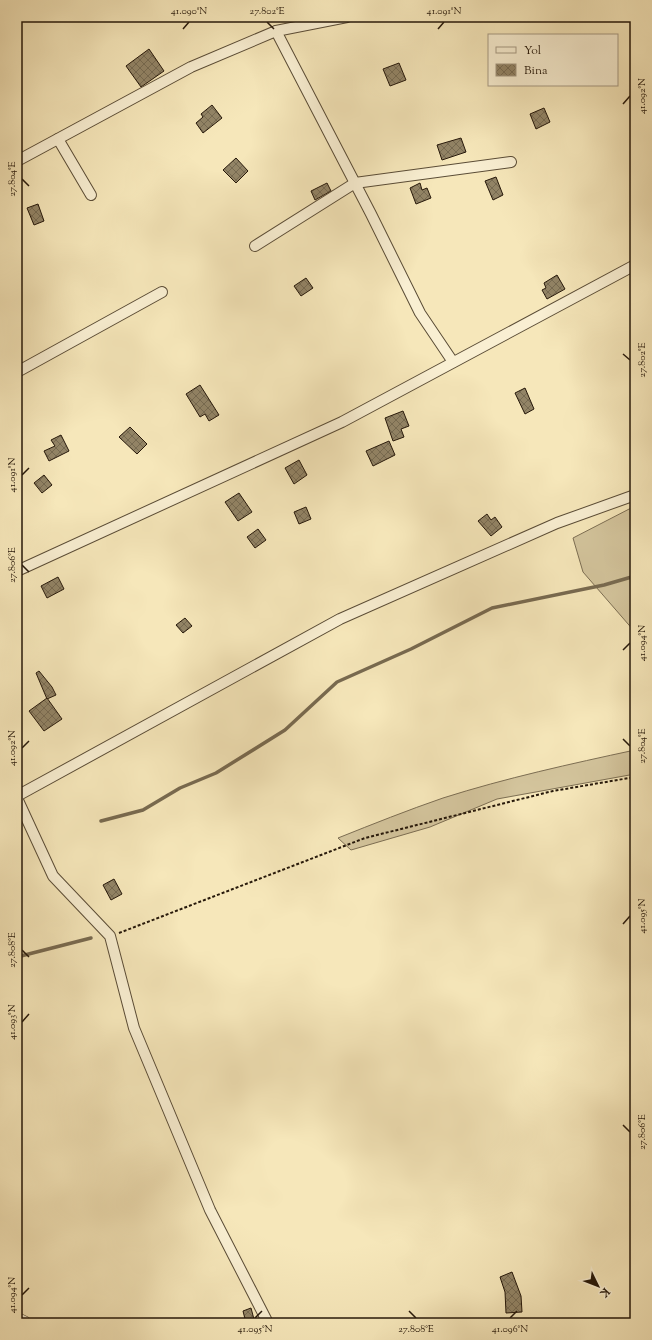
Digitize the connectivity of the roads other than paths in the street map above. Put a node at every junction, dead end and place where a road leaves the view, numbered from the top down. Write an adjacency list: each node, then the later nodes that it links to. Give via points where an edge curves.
1 (347, 17): 2 (street)
2 (276, 32): 3 (street, via 191,67); 6 (street)
3 (58, 139): 4 (street); 7 (street)
4 (17, 161)
5 (511, 162): 6 (street)
6 (355, 183): 8 (street); 11 (street, via 420,313)
7 (92, 195)
8 (255, 246)
9 (635, 265): 11 (street)
10 (162, 292): 12 (street)
11 (453, 362): 14 (street, via 342,422)
12 (17, 372)
13 (635, 495): 15 (street, via 557,523 340,619)
14 (17, 571)
15 (17, 797): 18 (street, via 53,876 110,936 134,1028 210,1210)
16 (17, 1319): 17 (street)
17 (25, 1323)
18 (268, 1323)

